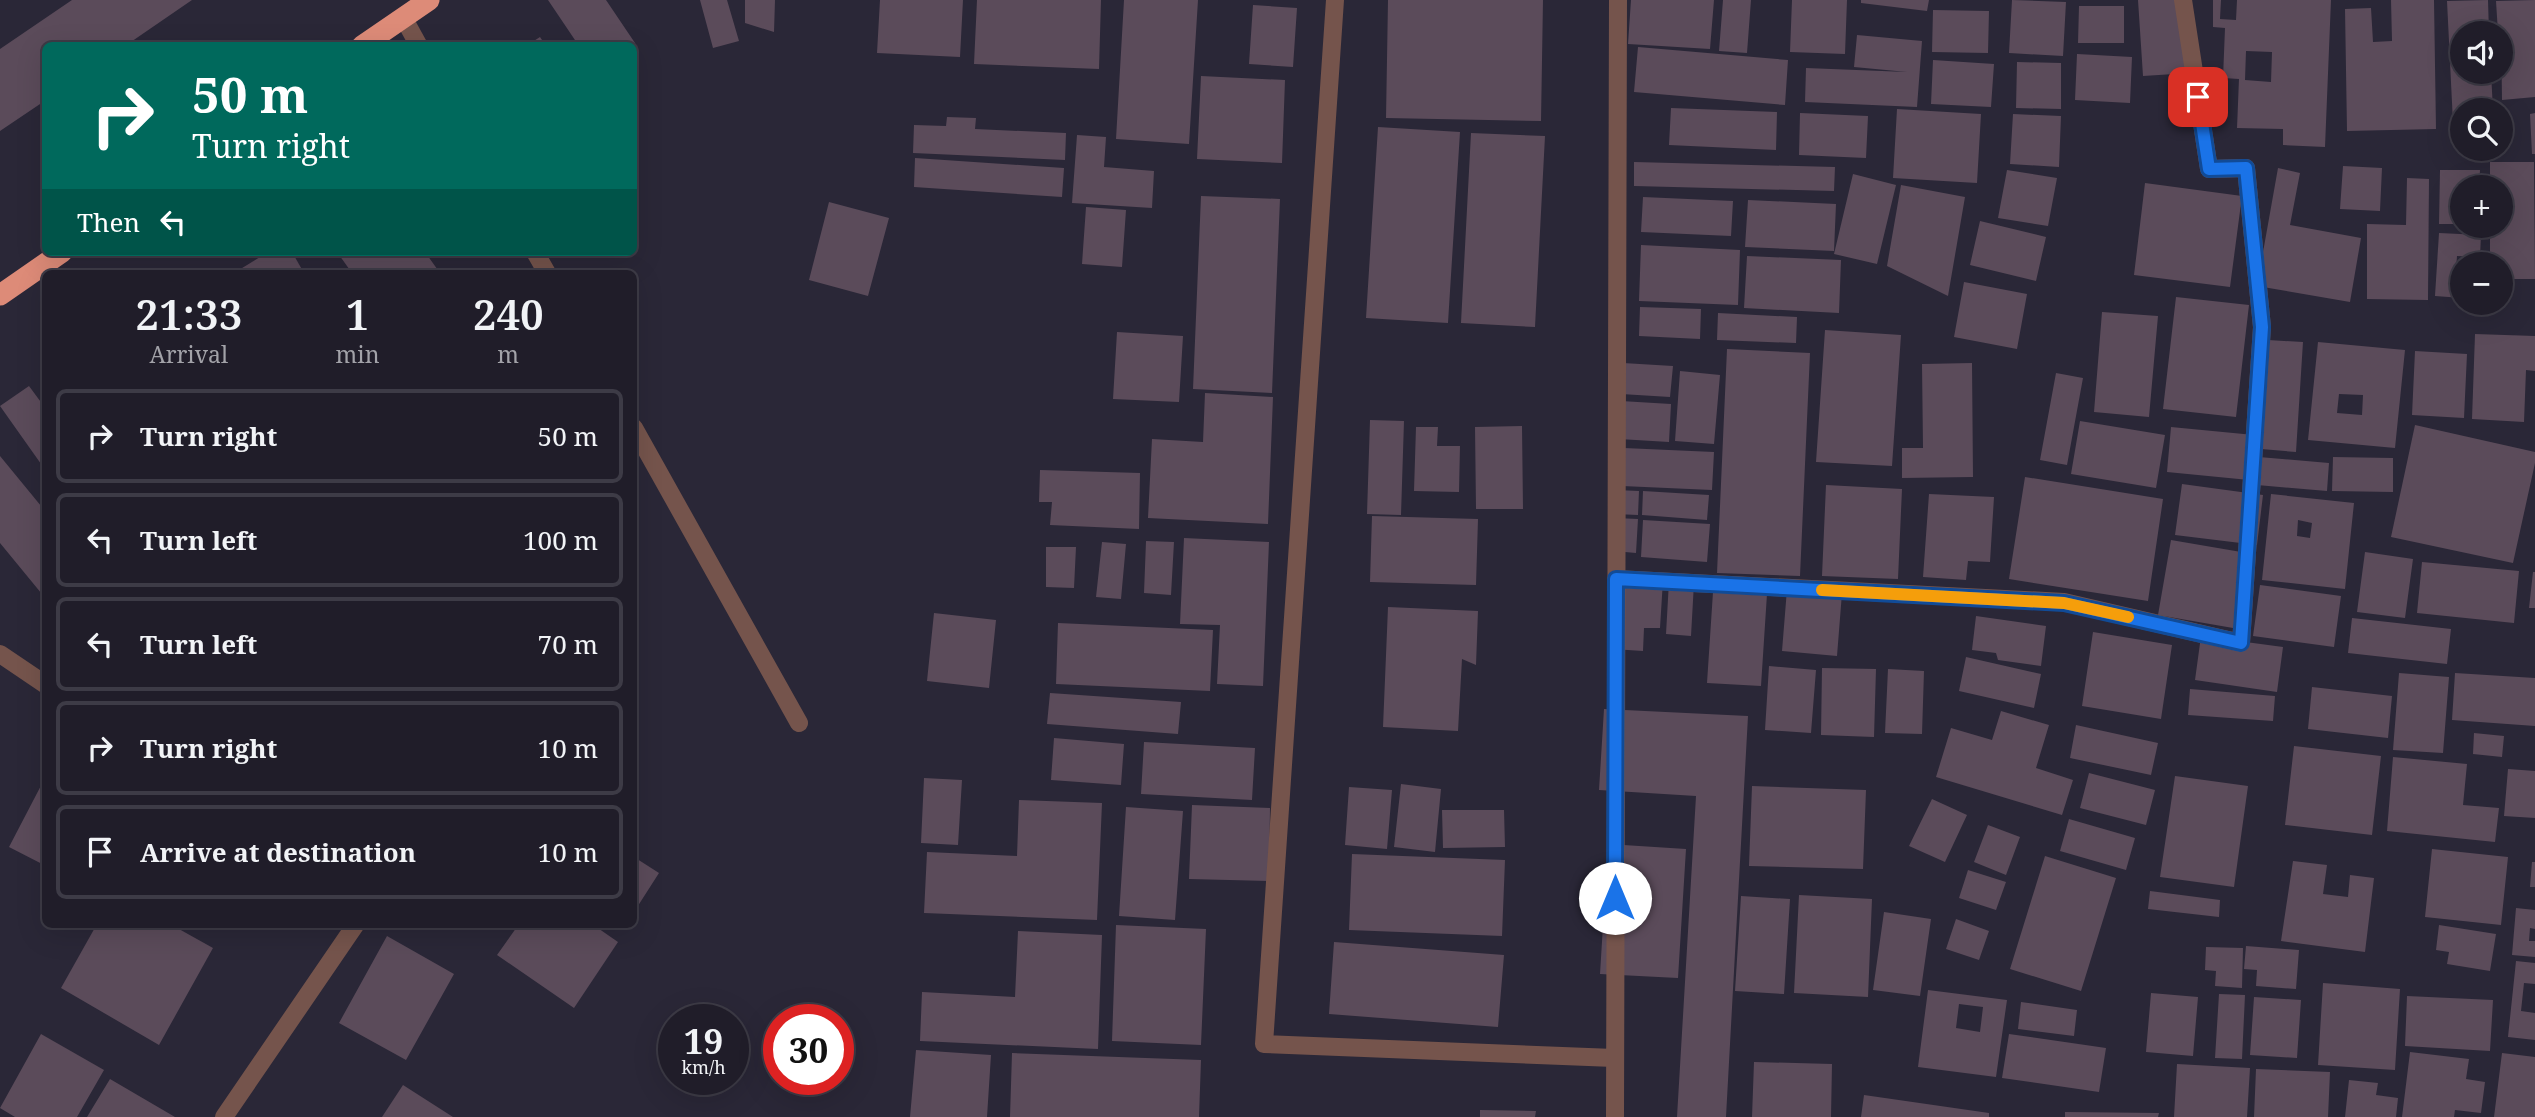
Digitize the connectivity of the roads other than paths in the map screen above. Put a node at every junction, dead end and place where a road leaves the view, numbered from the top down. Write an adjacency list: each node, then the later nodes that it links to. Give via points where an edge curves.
1 (429, 0): 5 (highway)
2 (1335, 0): 16 (street, via 1264,1044)
3 (1618, 0): 11 (street)
4 (2183, 0): 11 (street, via 2209,169 2246,168 2262,327 2241,643 2064,603)
5 (404, 17): 6 (highway); 7 (street)
6 (368, 42)
7 (417, 42)
8 (56, 256): 9 (highway)
9 (0, 295)
10 (637, 433): 14 (street)
11 (1616, 579): 16 (street)
12 (0, 654): 13 (street)
13 (42, 682)
14 (799, 723)
15 (353, 928): 17 (street)
16 (1614, 1058): 18 (street)
17 (224, 1117)
18 (1615, 1117)

